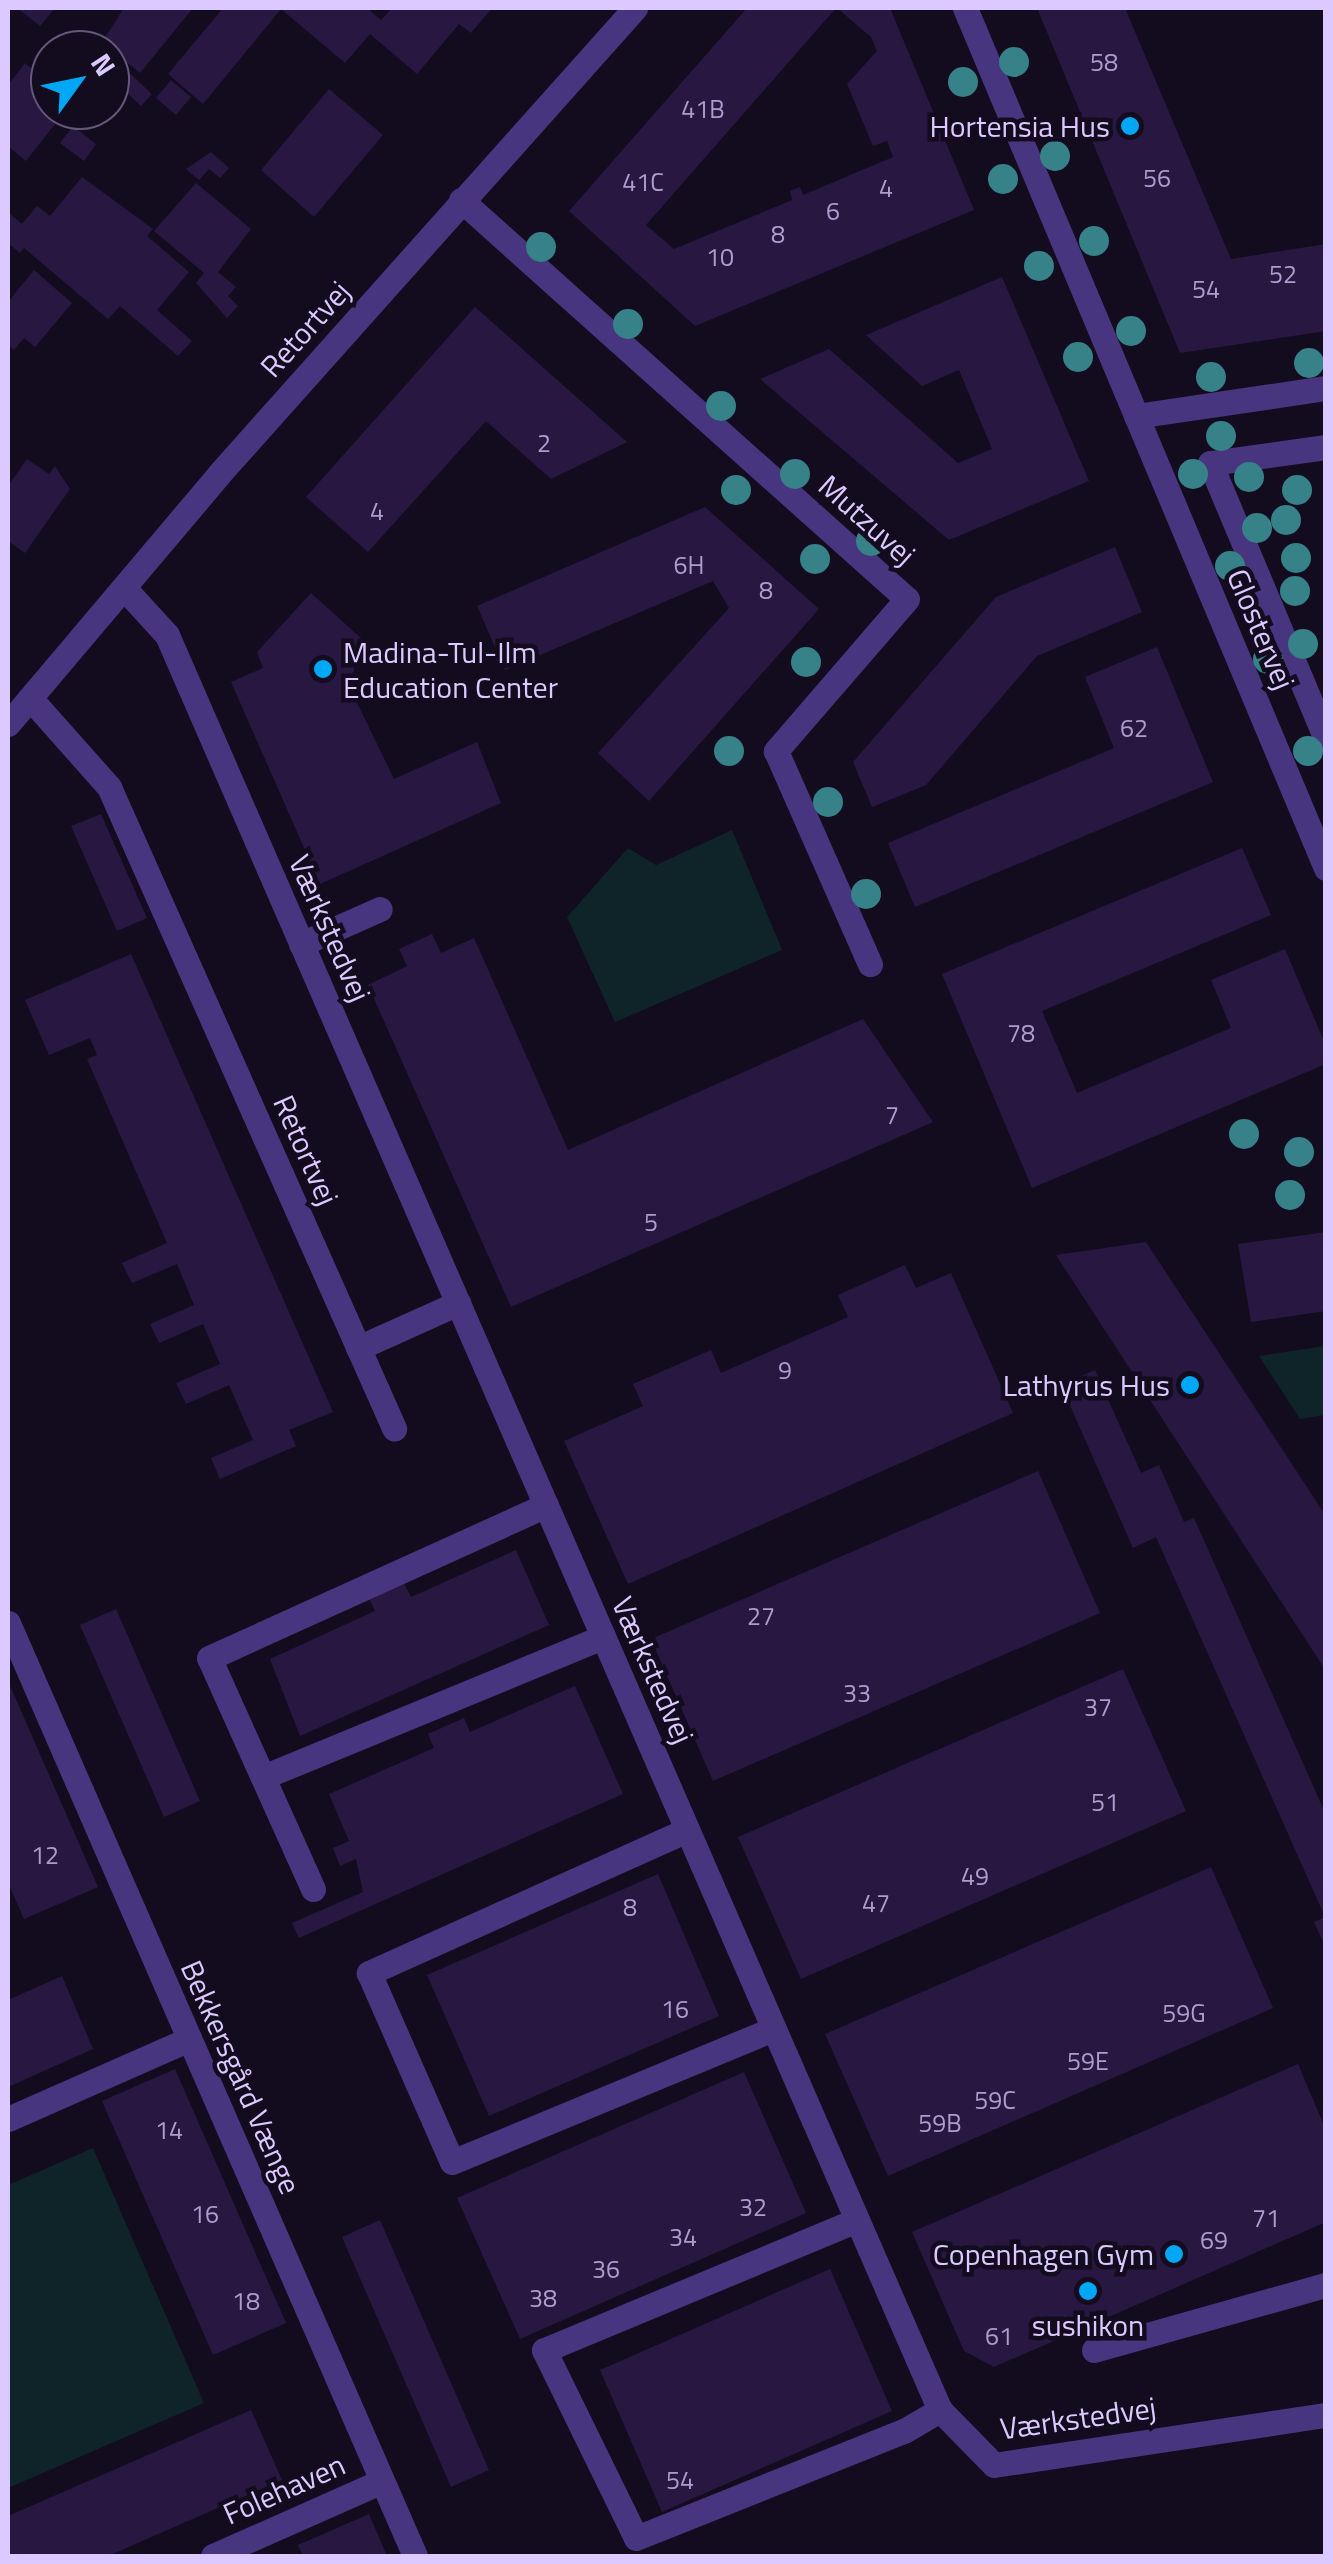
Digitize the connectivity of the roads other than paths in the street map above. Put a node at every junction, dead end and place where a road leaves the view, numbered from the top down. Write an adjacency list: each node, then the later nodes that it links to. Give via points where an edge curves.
1 (635, 8): 3 (street, Retortvej)
2 (964, 8): 5 (street, Glostervej)
3 (461, 200): 7 (street, Retortvej); 14 (street, Mutzuvej, via 906,598 776,751)
4 (1326, 388): 5 (street)
5 (1136, 416): 11 (street, Glostervej)
6 (1326, 447): 10 (street, via 1210,463)
7 (124, 589): 8 (street, Retortvej); 13 (street, Værkstedvej, via 166,635)
8 (30, 698): 9 (street, Retortvej); 16 (street, Retortvej, via 109,787)
9 (8, 724)
10 (1326, 740)
11 (1326, 868)
12 (380, 909): 13 (street)
13 (301, 944): 15 (street, Værkstedvej)
14 (870, 964)
15 (458, 1303): 16 (street); 18 (street, Værkstedvej)
16 (358, 1348): 17 (street, Retortvej)
17 (394, 1428)
18 (546, 1505): 20 (street, Værkstedvej); 21 (street, via 209,1658)
19 (8, 1623): 25 (street, Bekkersgård Vænge)
20 (603, 1637): 21 (street); 22 (street, Værkstedvej)
21 (263, 1777): 23 (street)
22 (687, 1830): 24 (street, Værkstedvej); 24 (street, via 370,1973 452,2162)
23 (313, 1890)
24 (773, 2029): 27 (street, Værkstedvej)
25 (189, 2039): 26 (street); 32 (street, Bekkersgård Vænge)
26 (8, 2119)
27 (857, 2220): 30 (street, Værkstedvej); 30 (street, via 544,2350 636,2538 904,2431)
28 (1326, 2285): 29 (street)
29 (1094, 2350)
30 (940, 2410): 31 (street, Værkstedvej, via 994,2465)
31 (1326, 2415)
32 (382, 2481): 33 (street, Folehaven); 34 (street, Bekkersgård Vænge)
33 (212, 2556)
34 (415, 2556)

